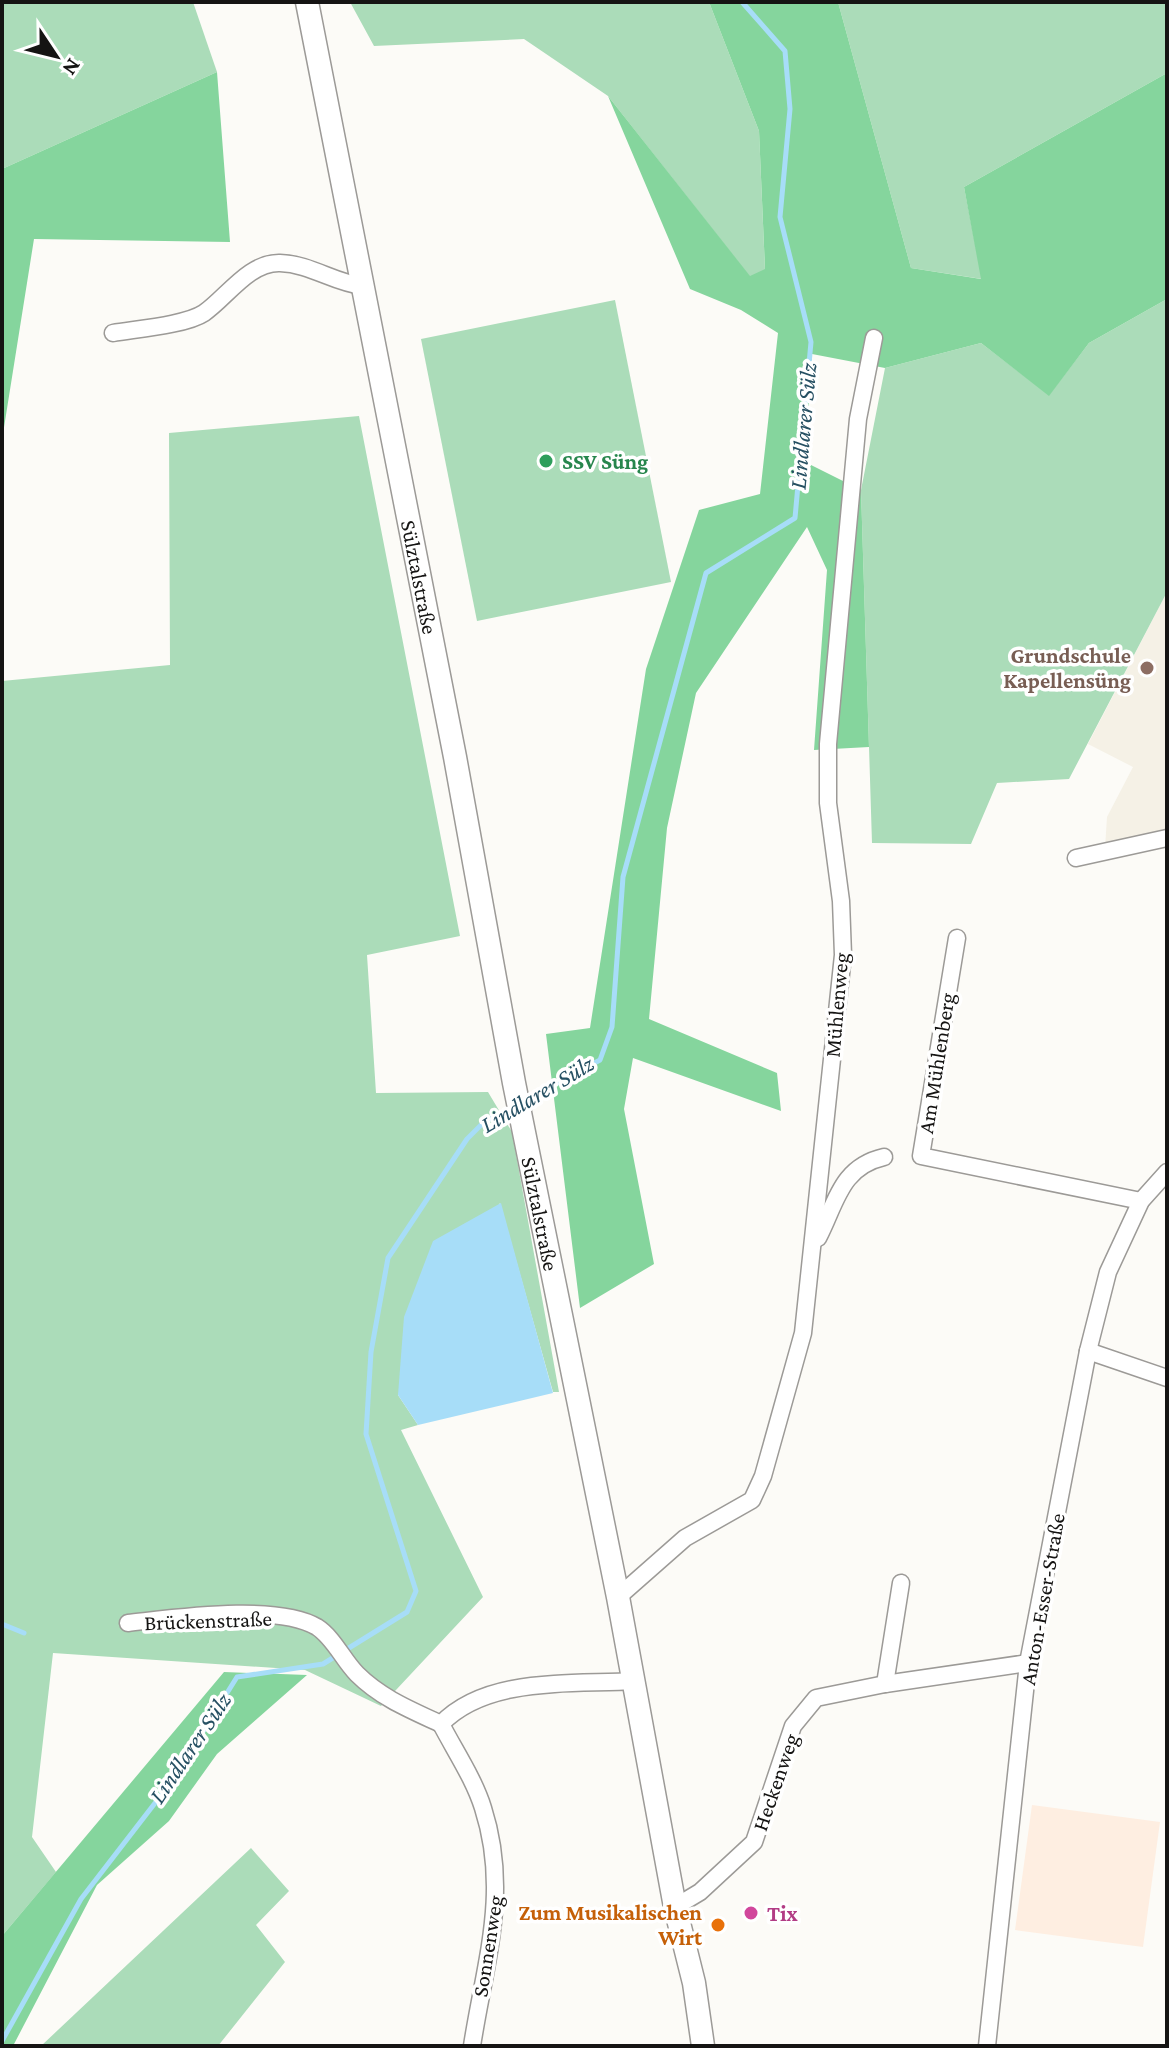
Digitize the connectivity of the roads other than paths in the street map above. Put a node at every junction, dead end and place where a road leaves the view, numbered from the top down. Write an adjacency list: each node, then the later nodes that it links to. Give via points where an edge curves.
1 (307, 2): 2 (main road, Sülztalstraße)
2 (363, 286): 3 (street, via 277,262 248,273 201,315); 16 (main road, Sülztalstraße)
3 (113, 333)
4 (874, 338): 12 (street, Mühlenweg, via 858,419 828,744 828,803 843,955)
5 (1167, 838): 6 (street)
6 (1076, 858)
7 (957, 938): 11 (street, Am Mühlenberg, via 921,1156)
8 (884, 1157): 12 (street, via 865,1163 845,1180)
9 (1167, 1172): 10 (street, Anton-Esser-Straße)
10 (1160, 1189): 11 (street, Anton-Esser-Straße)
11 (1141, 1201): 13 (street, Anton-Esser-Straße, via 1108,1272)
12 (812, 1245): 16 (street, Mühlenweg, via 803,1333 752,1500 685,1538)
13 (1088, 1351): 14 (street); 18 (street, Anton-Esser-Straße)
14 (1167, 1378)
15 (901, 1583): 20 (street)
16 (618, 1597): 19 (main road, Sülztalstraße)
17 (128, 1623): 21 (street, Brückenstraße, via 231,1614 299,1618 320,1629 379,1693)
18 (1028, 1663): 20 (street, Heckenweg); 25 (street, Anton-Esser-Straße)
19 (634, 1681): 21 (street, via 502,1691 456,1709); 22 (main road, Sülztalstraße)
20 (885, 1684): 22 (street, Heckenweg, via 816,1698 793,1726 754,1842 700,1892)
21 (441, 1724): 23 (street, Sonnenweg, via 482,1804 496,1869 495,1914)
22 (675, 1907): 24 (main road, Sülztalstraße)
23 (472, 2046)
24 (703, 2046)
25 (987, 2046)

